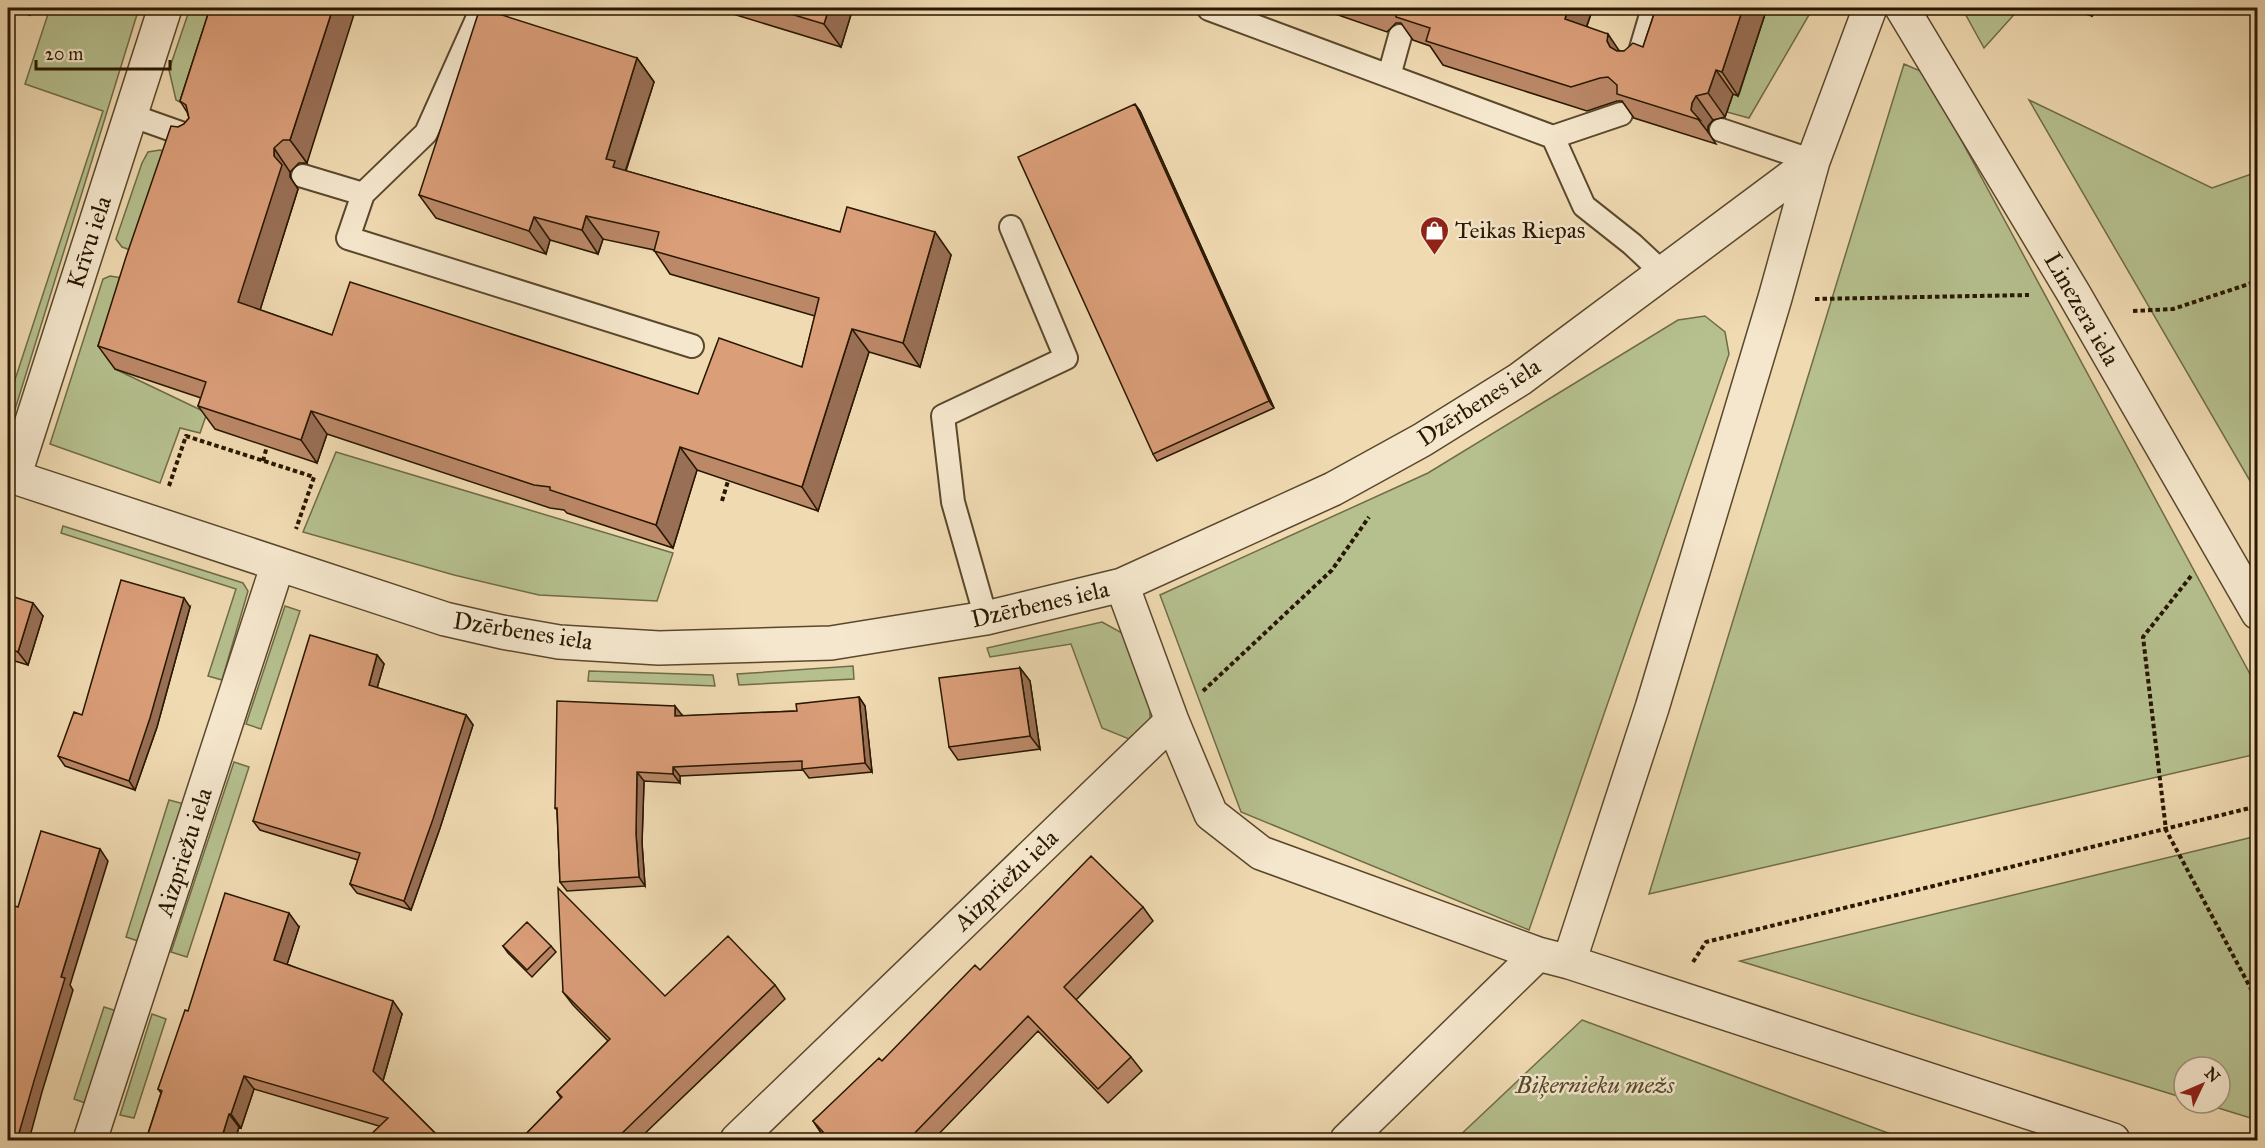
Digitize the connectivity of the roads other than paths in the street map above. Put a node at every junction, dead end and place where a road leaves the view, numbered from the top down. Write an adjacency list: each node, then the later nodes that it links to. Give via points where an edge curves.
1 (165, 8): 11 (street, Krīvu iela)
2 (482, 8): 17 (lane, via 426,133)
3 (1209, 8): 9 (lane)
4 (1653, 8): 8 (lane)
5 (1870, 8): 15 (street)
6 (1902, 8): 24 (street, Linezera iela, via 2074,294)
7 (1400, 36): 9 (lane)
8 (1636, 62)
9 (1389, 76): 14 (lane)
10 (1622, 114): 14 (lane)
11 (130, 115): 13 (lane); 21 (street, Krīvu iela)
12 (1721, 130): 15 (lane)
13 (192, 136)
14 (1552, 137): 19 (lane, via 1584,206)
15 (1813, 161): 19 (street, Dzērbenes iela); 27 (street, via 1652,708)
16 (303, 176): 17 (lane)
17 (363, 194): 20 (lane, via 348,238)
18 (1011, 226): 25 (lane, via 1066,358 943,416 953,502)
19 (1663, 273): 23 (street, Dzērbenes iela, via 1520,379 1422,440 1333,489)
20 (692, 346)
21 (11, 476): 22 (street, Dzērbenes iela)
22 (285, 551): 25 (street, Dzērbenes iela, via 444,619 559,642 659,648 831,643); 28 (street, Aizpriežu iela)
23 (1122, 585): 25 (street, Dzērbenes iela); 26 (street)
24 (2258, 613)
25 (986, 618)
26 (1172, 721): 27 (street, via 1211,814 1261,854); 29 (street, Aizpriežu iela)
27 (1553, 958): 30 (street); 31 (street)
28 (90, 1140)
29 (736, 1140)
30 (1347, 1140)
31 (2113, 1140)

